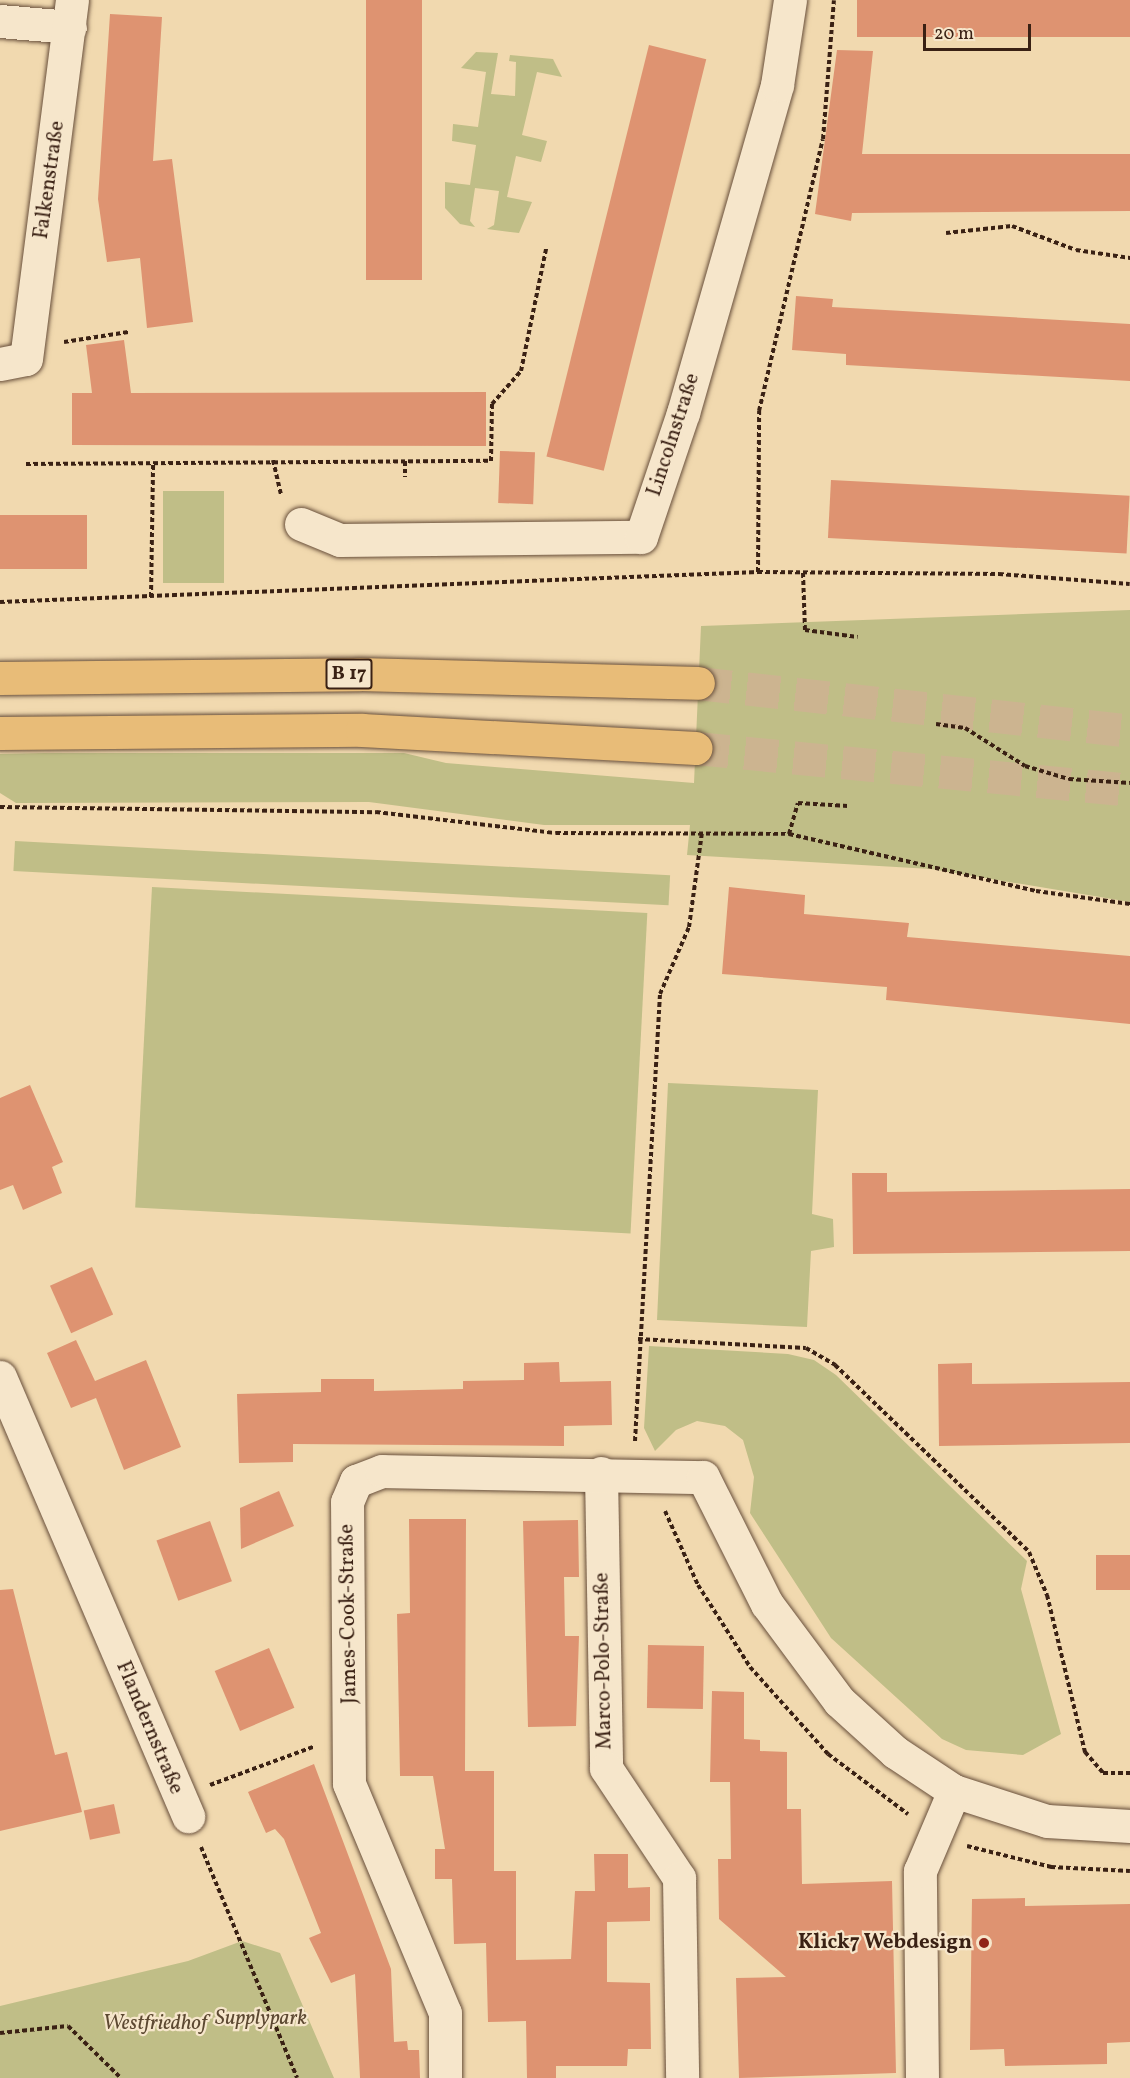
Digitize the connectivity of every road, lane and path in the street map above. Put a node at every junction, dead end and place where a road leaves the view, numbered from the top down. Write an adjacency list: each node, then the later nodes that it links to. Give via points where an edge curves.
1 (790, 0): 14 (street, Lincolnstraße, via 777,85 683,413 640,537 340,540)
2 (834, 0): 15 (path, via 823,139 759,411)
3 (71, 14): 4 (street); 9 (street, Falkenstraße)
4 (0, 21)
5 (946, 232): 7 (path, via 1012,226 1076,250)
6 (546, 249): 10 (path, via 521,371 492,404 491,461)
7 (1130, 258)
8 (128, 332): 9 (path)
9 (18, 357)
10 (405, 461): 12 (path); 13 (path)
11 (26, 464): 12 (path)
12 (153, 464): 18 (path)
13 (405, 477)
14 (301, 524)
15 (758, 572): 16 (path); 18 (path)
16 (803, 573): 17 (path, via 999,574); 20 (path, via 804,630)
17 (1130, 584)
18 (151, 597): 19 (path)
19 (0, 602)
20 (858, 637)
21 (0, 678): 22 (highway, B 17, via 359,674)
22 (698, 683)
23 (936, 724): 26 (path, via 965,728 1025,766 1069,779)
24 (0, 733): 25 (highway, via 362,730)
25 (696, 748)
26 (1130, 783)
27 (848, 806): 30 (path, via 798,803)
28 (0, 807): 29 (path, via 376,812 556,833)
29 (702, 832): 30 (path); 32 (path, via 689,927 660,994)
30 (789, 834): 31 (path, via 1036,891)
31 (1130, 904)
32 (638, 1339): 34 (path); 37 (path, via 806,1348 835,1365 1029,1552 1047,1595 1085,1752 1103,1773)
33 (1, 1383): 39 (street, Flandernstraße)
34 (632, 1436)
35 (601, 1473): 36 (street, James-Cook-Straße, via 382,1471 356,1481 347,1502); 38 (street, James-Cook-Straße, via 703,1477 767,1604 839,1701 895,1752); 45 (street, Marco-Polo-Straße, via 606,1768 679,1878)
36 (351, 1734): 39 (path); 44 (street, James-Cook-Straße, via 349,1783 445,2013)
37 (1130, 1773)
38 (954, 1791): 40 (street, via 1047,1821); 46 (street, via 920,1871)
39 (183, 1806): 43 (path, Flandernstraße)
40 (1130, 1826)
41 (0, 2032): 42 (path, via 68,2026)
42 (121, 2078)
43 (297, 2078)
44 (445, 2078)
45 (682, 2078)
46 (922, 2078)

